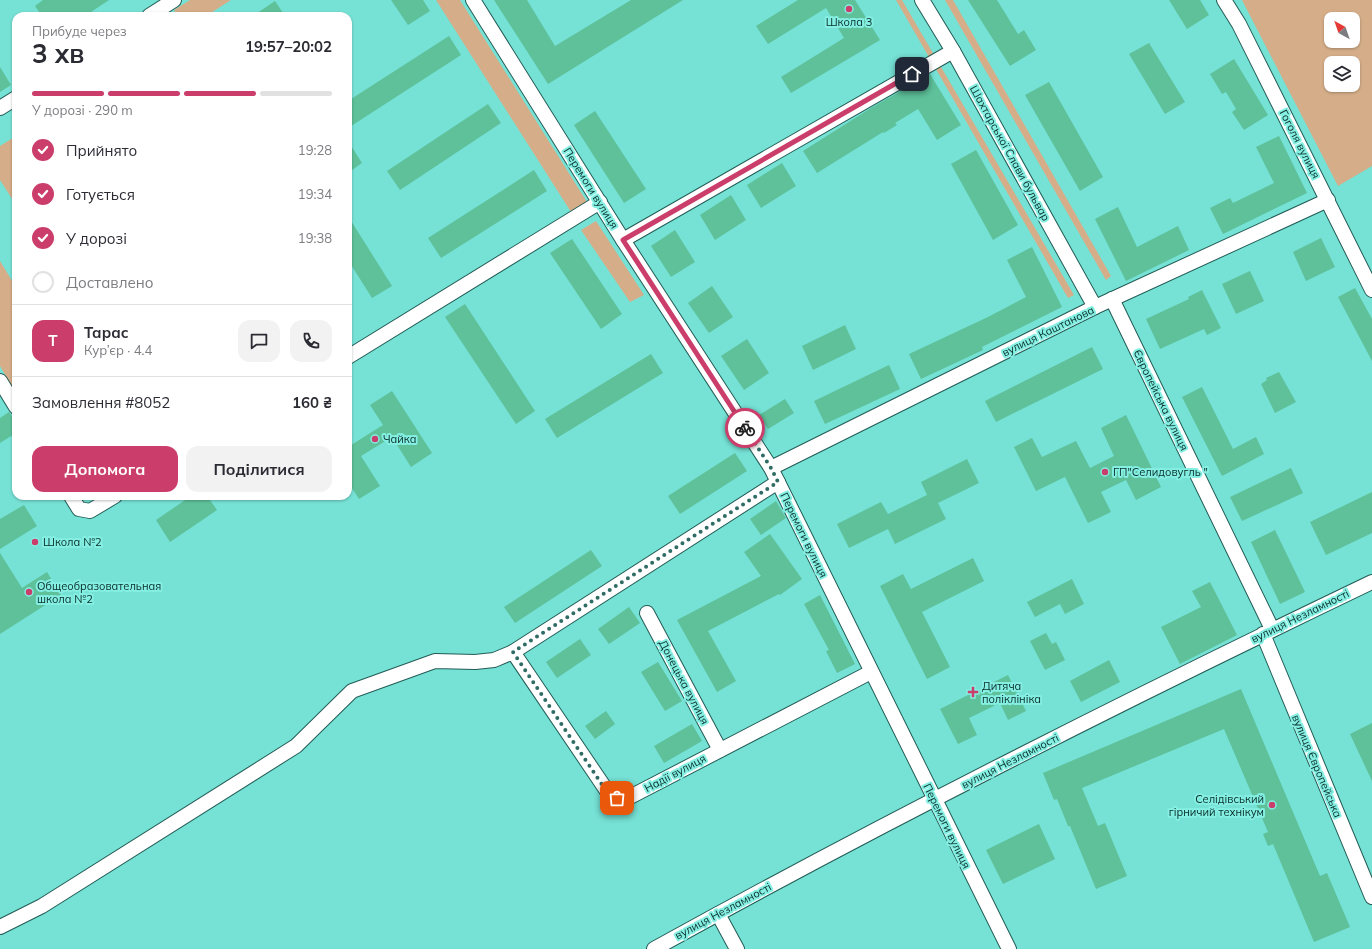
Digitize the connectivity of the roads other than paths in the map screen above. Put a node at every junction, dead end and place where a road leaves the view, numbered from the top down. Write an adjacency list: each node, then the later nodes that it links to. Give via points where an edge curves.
1 (174, 0): 5 (street)
2 (473, 0): 10 (street, Перемоги вулиця)
3 (922, 0): 6 (street, Шахтарської Слави бульвар)
4 (1224, 0): 9 (street, Гоголя вулиця, via 1239,24)
5 (155, 12)
6 (953, 51): 11 (street); 14 (street, Шахтарської Слави бульвар)
7 (12, 100): 8 (street)
8 (0, 108)
9 (1328, 200): 12 (street, Гоголя вулиця); 13 (street, вулиця Каштанова)
10 (600, 202): 11 (street, Перемоги вулиця); 15 (street)
11 (623, 240): 18 (street, Перемоги вулиця)
12 (1372, 290)
13 (1112, 299): 14 (street, вулиця Каштанова); 24 (street, Європейська вулиця)
14 (1095, 307): 18 (street, вулиця Каштанова)
15 (352, 355)
16 (0, 381): 17 (street)
17 (12, 400)
18 (771, 468): 19 (street, Перемоги вулиця)
19 (778, 482): 25 (street); 26 (street, Перемоги вулиця)
20 (73, 500): 21 (street, via 79,509 90,511)
21 (108, 500)
22 (1372, 582): 24 (street, вулиця Незламності)
23 (647, 613): 27 (street, Донецька вулиця)
24 (1268, 632): 28 (street, вулиця Незламності); 29 (street, вулиця Європейська)
25 (513, 652): 27 (street, Надії вулиця, via 607,792 617,798 628,798); 31 (street, via 494,660 475,662 435,660 352,691 296,746 42,906)
26 (871, 672): 27 (street, Надії вулиця); 28 (street, Перемоги вулиця)
27 (720, 750)
28 (934, 799): 30 (street, вулиця Незламності); 34 (street, Перемоги вулиця)
29 (1372, 897)
30 (718, 914): 32 (street, вулиця Незламності); 33 (street)
31 (0, 927)
32 (654, 949)
33 (737, 949)
34 (1009, 949)

